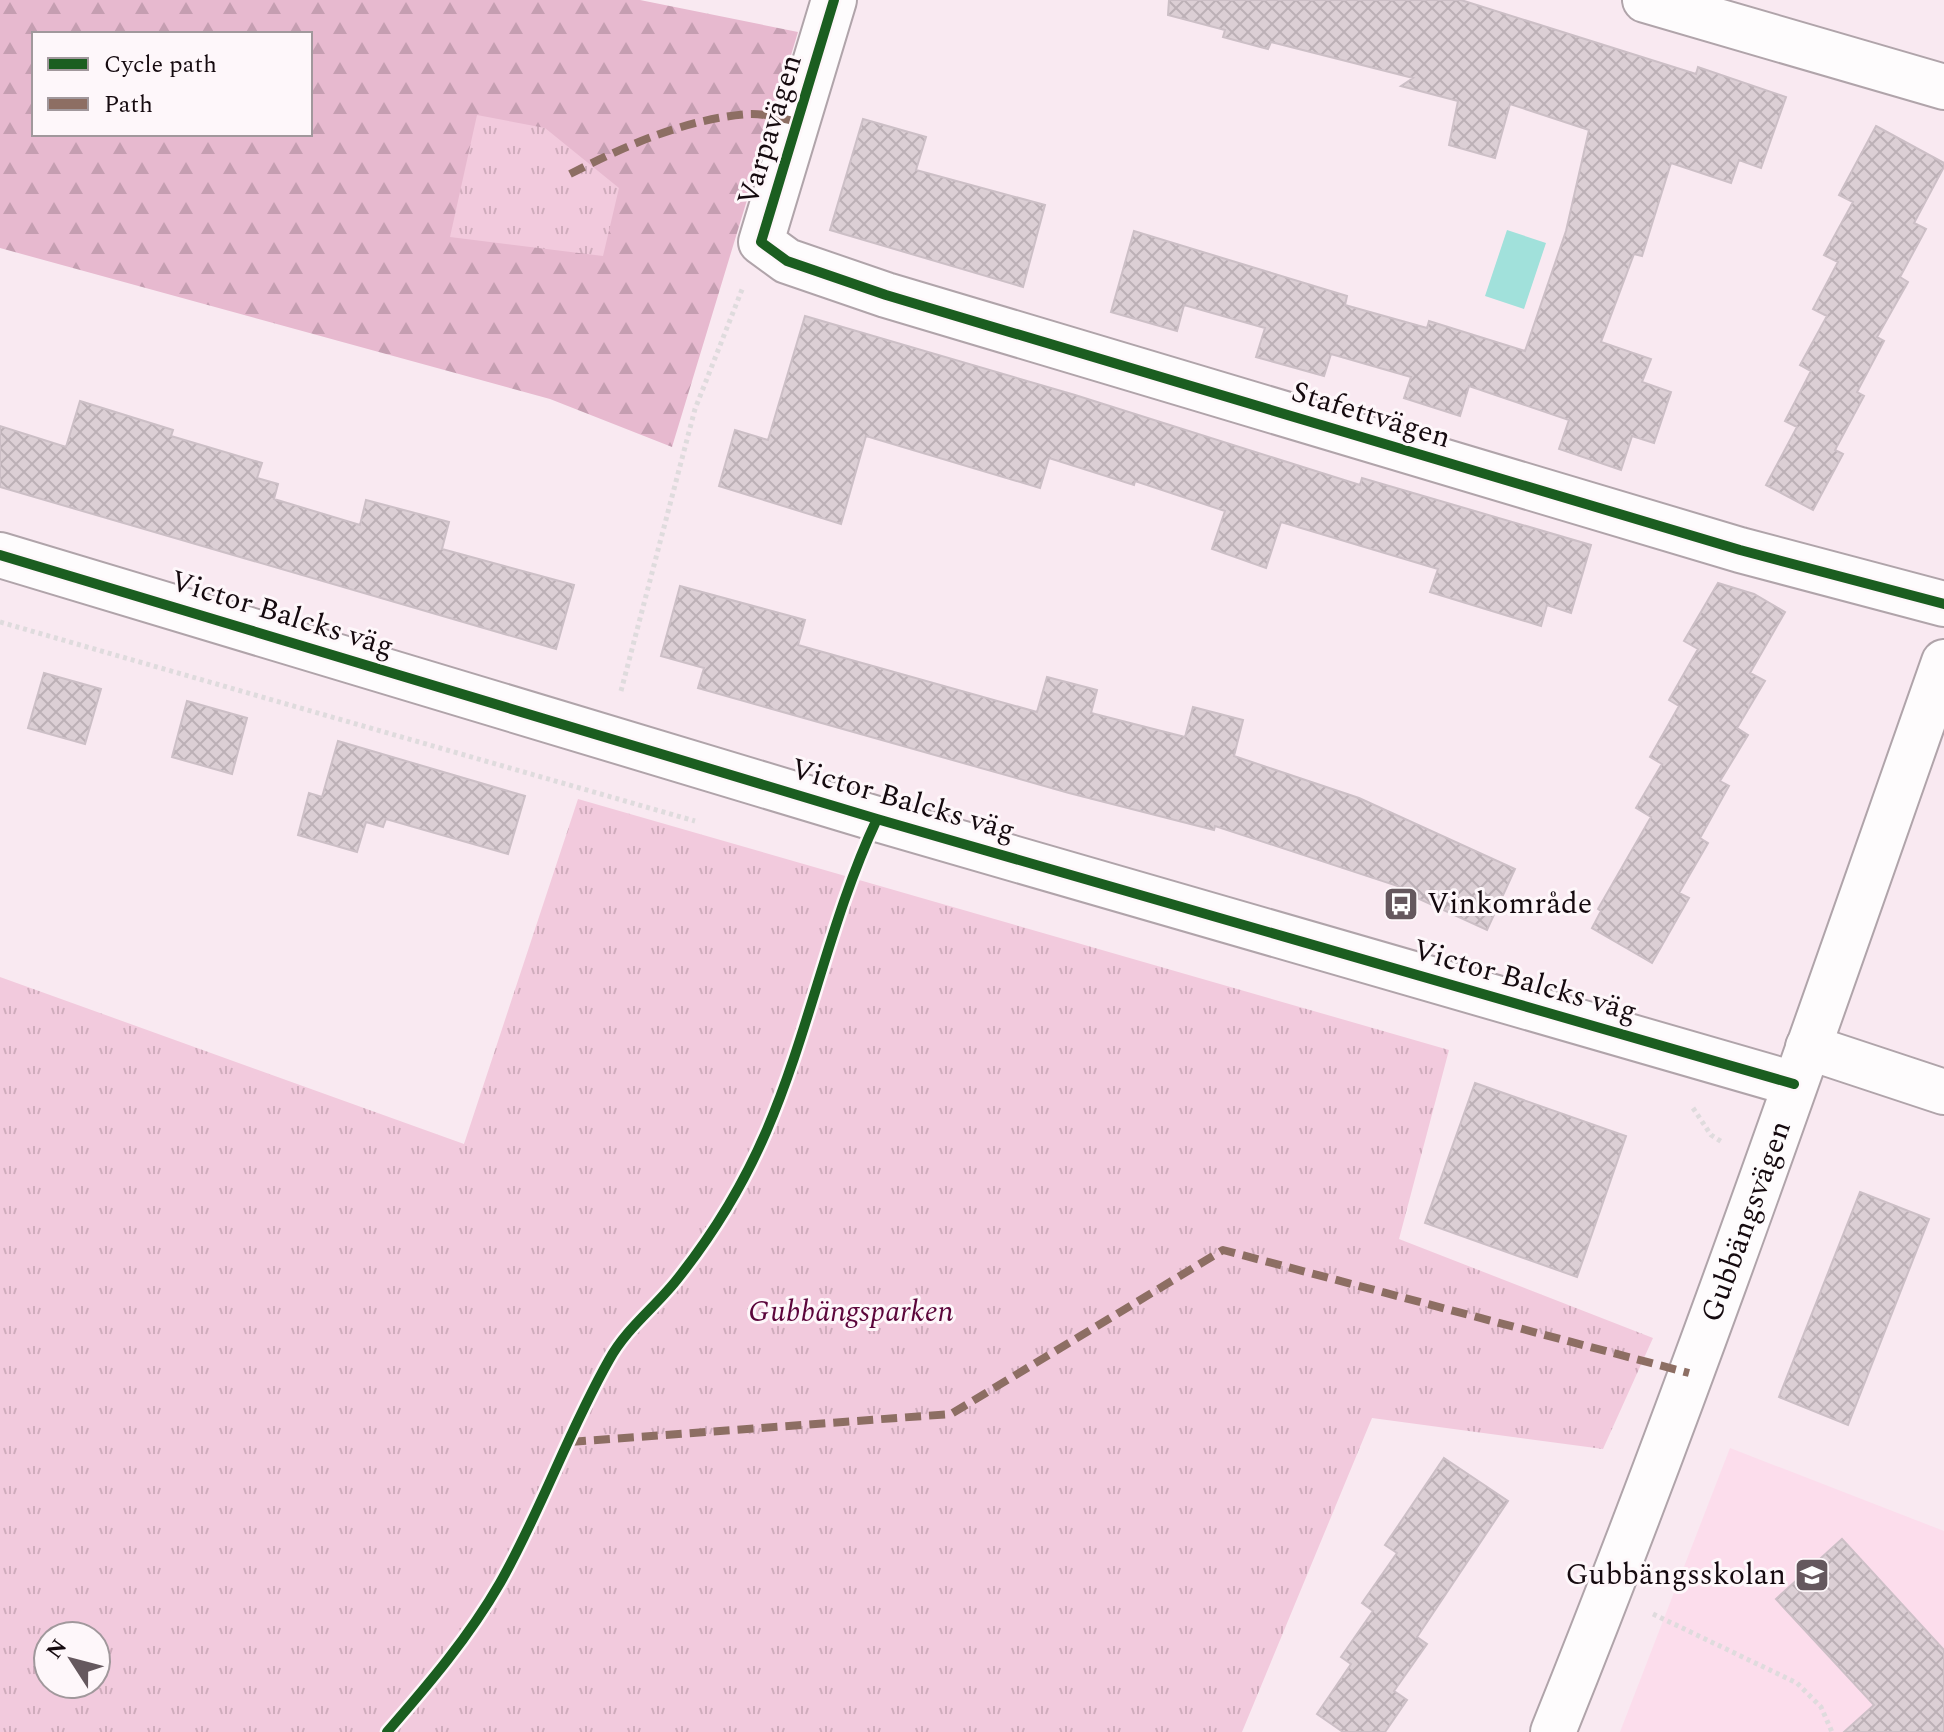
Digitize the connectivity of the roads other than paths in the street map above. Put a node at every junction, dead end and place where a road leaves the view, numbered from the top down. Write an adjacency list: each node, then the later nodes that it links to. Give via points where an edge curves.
1 (834, 0): 4 (street, Varpavägen)
2 (1645, 0): 3 (street)
3 (1944, 87)
4 (774, 252): 6 (street, Stafettvägen, via 886,295 1724,545)
5 (0, 555): 8 (street, Victor Balcks väg, via 877,819)
6 (1944, 604)
7 (1944, 662): 8 (street, Gubbängsvägen)
8 (1801, 1066): 9 (street, Victor Balcks väg); 10 (street, Gubbängsvägen, via 1609,1594)
9 (1944, 1092)
10 (1553, 1732)

